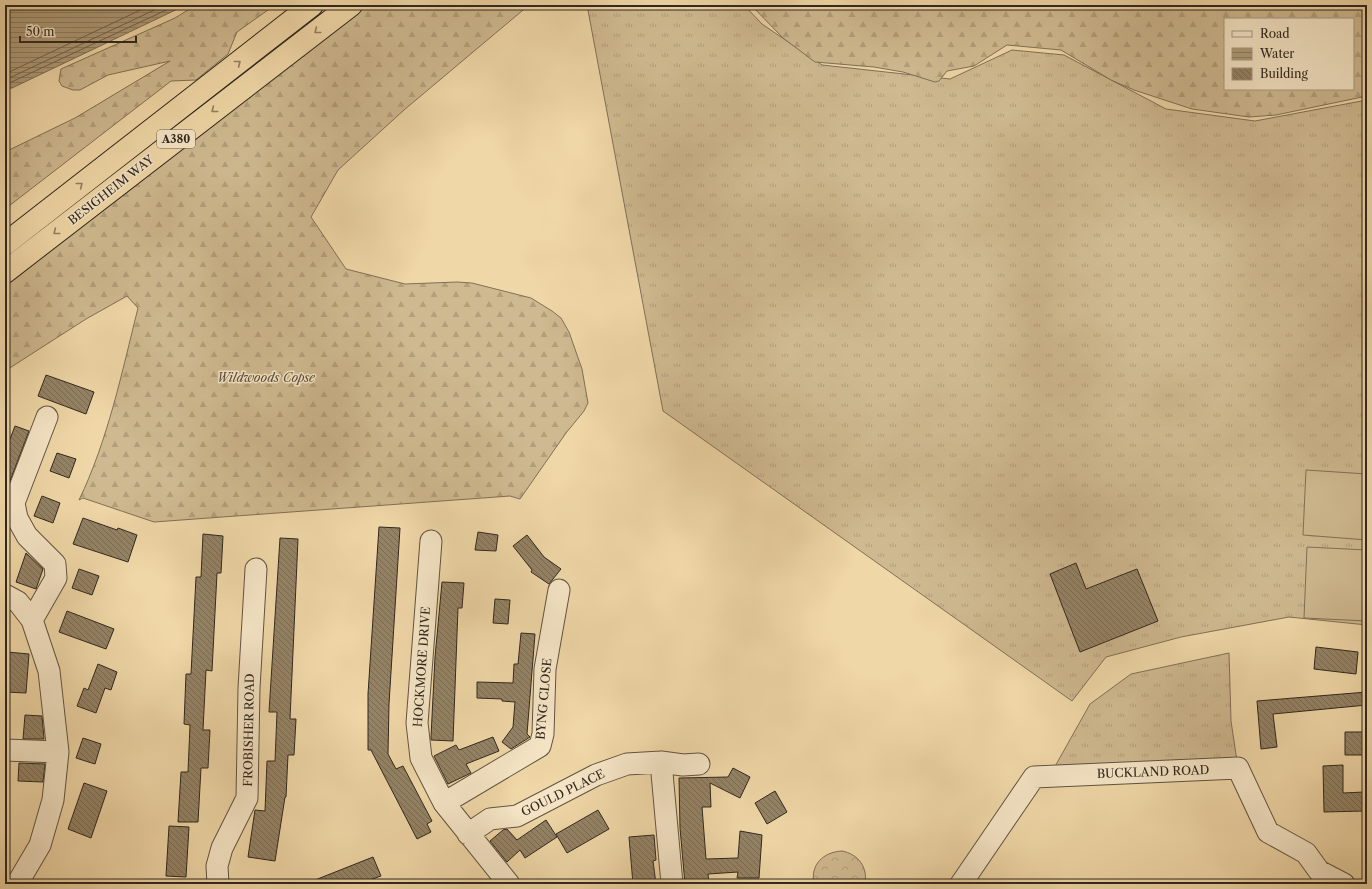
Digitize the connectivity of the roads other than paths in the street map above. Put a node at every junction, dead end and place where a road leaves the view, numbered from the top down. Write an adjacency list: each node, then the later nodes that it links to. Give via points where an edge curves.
1 (312, 5): 3 (highway, BESIGHEIM WAY / A380, one-way to 1)
2 (351, 5): 4 (highway, BESIGHEIM WAY / A380, one-way to 4)
3 (5, 244)
4 (5, 272)
5 (47, 417): 10 (street, via 14,503 17,518 27,536 55,564 56,578)
6 (431, 541): 15 (street, HOCKMORE DRIVE, via 417,723 421,758)
7 (256, 569): 18 (street, FROBISHER ROAD, via 249,688 247,798 222,848 217,866)
8 (559, 590): 15 (street, BYNG CLOSE, via 545,670 543,734 540,746)
9 (5, 595): 10 (street, via 18,602)
10 (32, 620): 12 (street, via 49,671)
11 (5, 750): 12 (street)
12 (58, 752): 17 (street, via 53,800 40,845)
13 (661, 762): 14 (street, GOULD PLACE); 16 (street, GOULD PLACE, via 627,764 596,775 517,816 490,819); 20 (street)
14 (699, 764)
15 (444, 803): 16 (street, HOCKMORE DRIVE)
16 (468, 834): 19 (street, HOCKMORE DRIVE)
17 (17, 884)
18 (218, 884)
19 (510, 884)
20 (672, 884)
21 (961, 884): 22 (street, BUCKLAND ROAD, via 1034,777 1238,768 1268,832 1306,853 1319,871)
22 (1344, 884)

